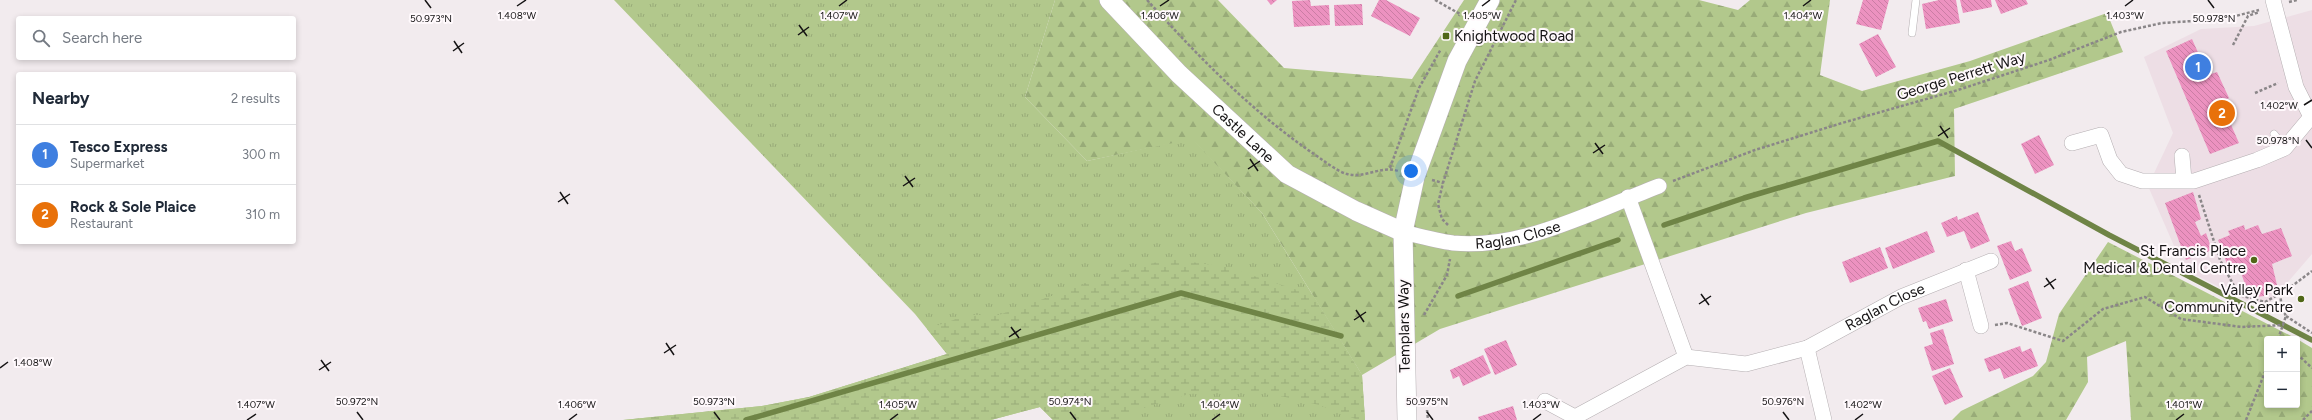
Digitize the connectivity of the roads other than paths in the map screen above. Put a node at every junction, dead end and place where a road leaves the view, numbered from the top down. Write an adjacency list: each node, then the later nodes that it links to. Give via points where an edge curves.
1 (1109, 0): 14 (street, Castle Lane, via 1179,74 1288,174 1356,211)
2 (1490, 0): 14 (street, via 1457,61 1415,176)
3 (1916, 0): 5 (lane)
4 (2274, 6): 6 (street, via 2293,77)
5 (1912, 33)
6 (2311, 118): 9 (street)
7 (2274, 134): 9 (lane)
8 (2072, 143): 11 (street, via 2101,135 2110,160 2121,174 2142,181)
9 (2285, 148): 11 (street, via 2257,160)
10 (2182, 156): 11 (street)
11 (2189, 180)
12 (1659, 186): 13 (street, Raglan Close)
13 (1628, 197): 14 (street, Raglan Close, via 1544,231 1487,243 1453,243); 19 (street)
14 (1403, 232): 22 (street, Templars Way)
15 (1990, 261): 16 (street, Raglan Close)
16 (1966, 270): 17 (street); 18 (street, Raglan Close, via 1901,297)
17 (1981, 326)
18 (1807, 348): 19 (street, Raglan Close, via 1746,364); 23 (street)
19 (1686, 357): 21 (street)
20 (1545, 401): 21 (street)
21 (1575, 419)
22 (1407, 420)
23 (1824, 420)

